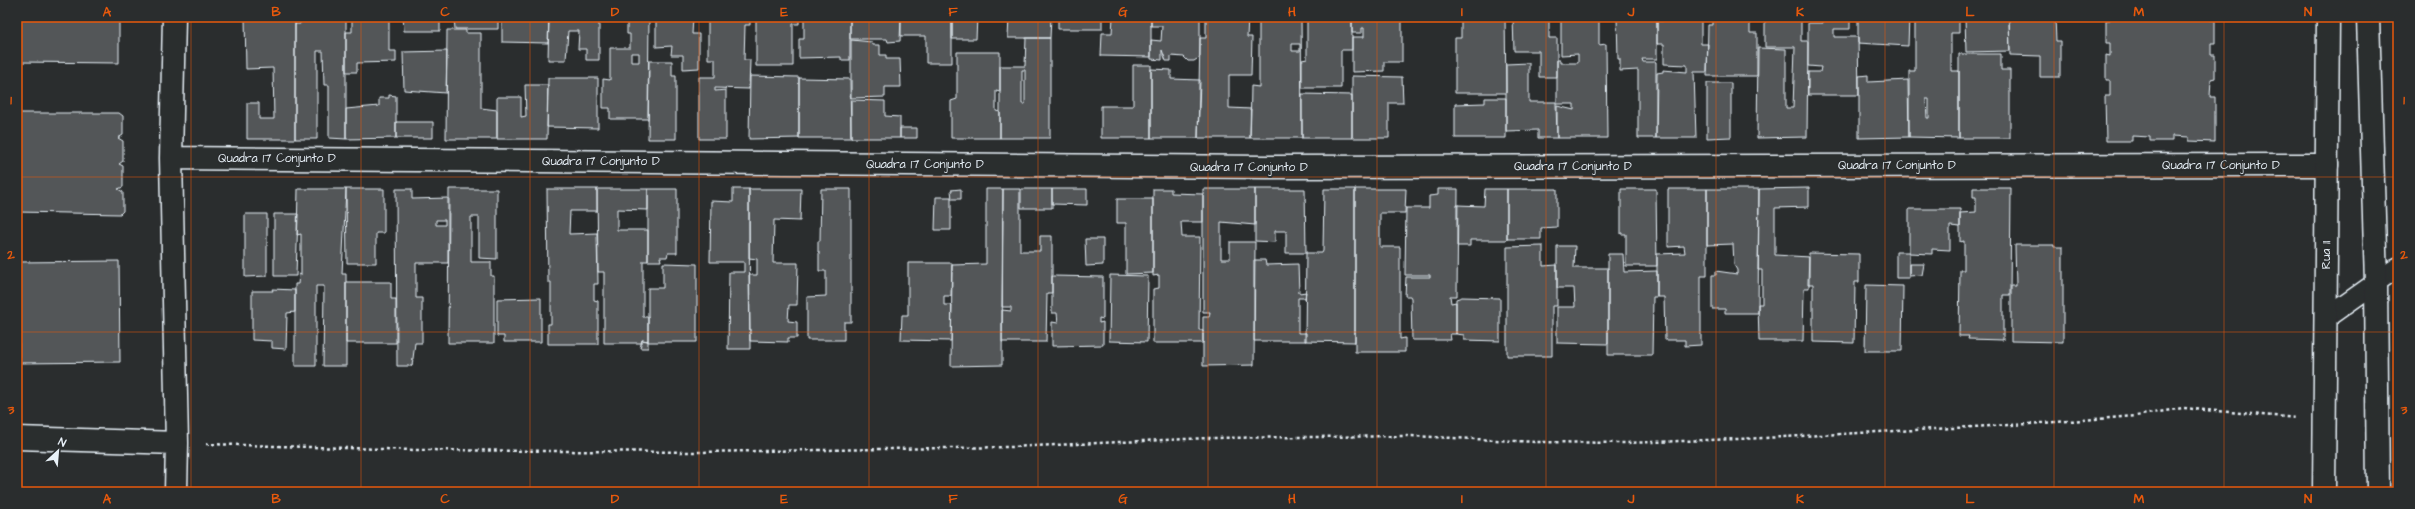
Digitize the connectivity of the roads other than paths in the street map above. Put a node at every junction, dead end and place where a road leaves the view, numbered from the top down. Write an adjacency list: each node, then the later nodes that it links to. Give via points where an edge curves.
1 (174, 17): 4 (street)
2 (2328, 17): 5 (street, Rua 11)
3 (2368, 17): 7 (street)
4 (171, 158): 5 (street, Quadra 17 Conjunto D, via 1268,167); 10 (street)
5 (2327, 165): 8 (street, Rua 11)
6 (2398, 267): 7 (lane)
7 (2376, 283): 8 (lane); 13 (street)
8 (2326, 318): 12 (street, Rua 11)
9 (17, 438): 10 (street)
10 (177, 443): 11 (street)
11 (176, 492)
12 (2324, 492)
13 (2378, 492)

